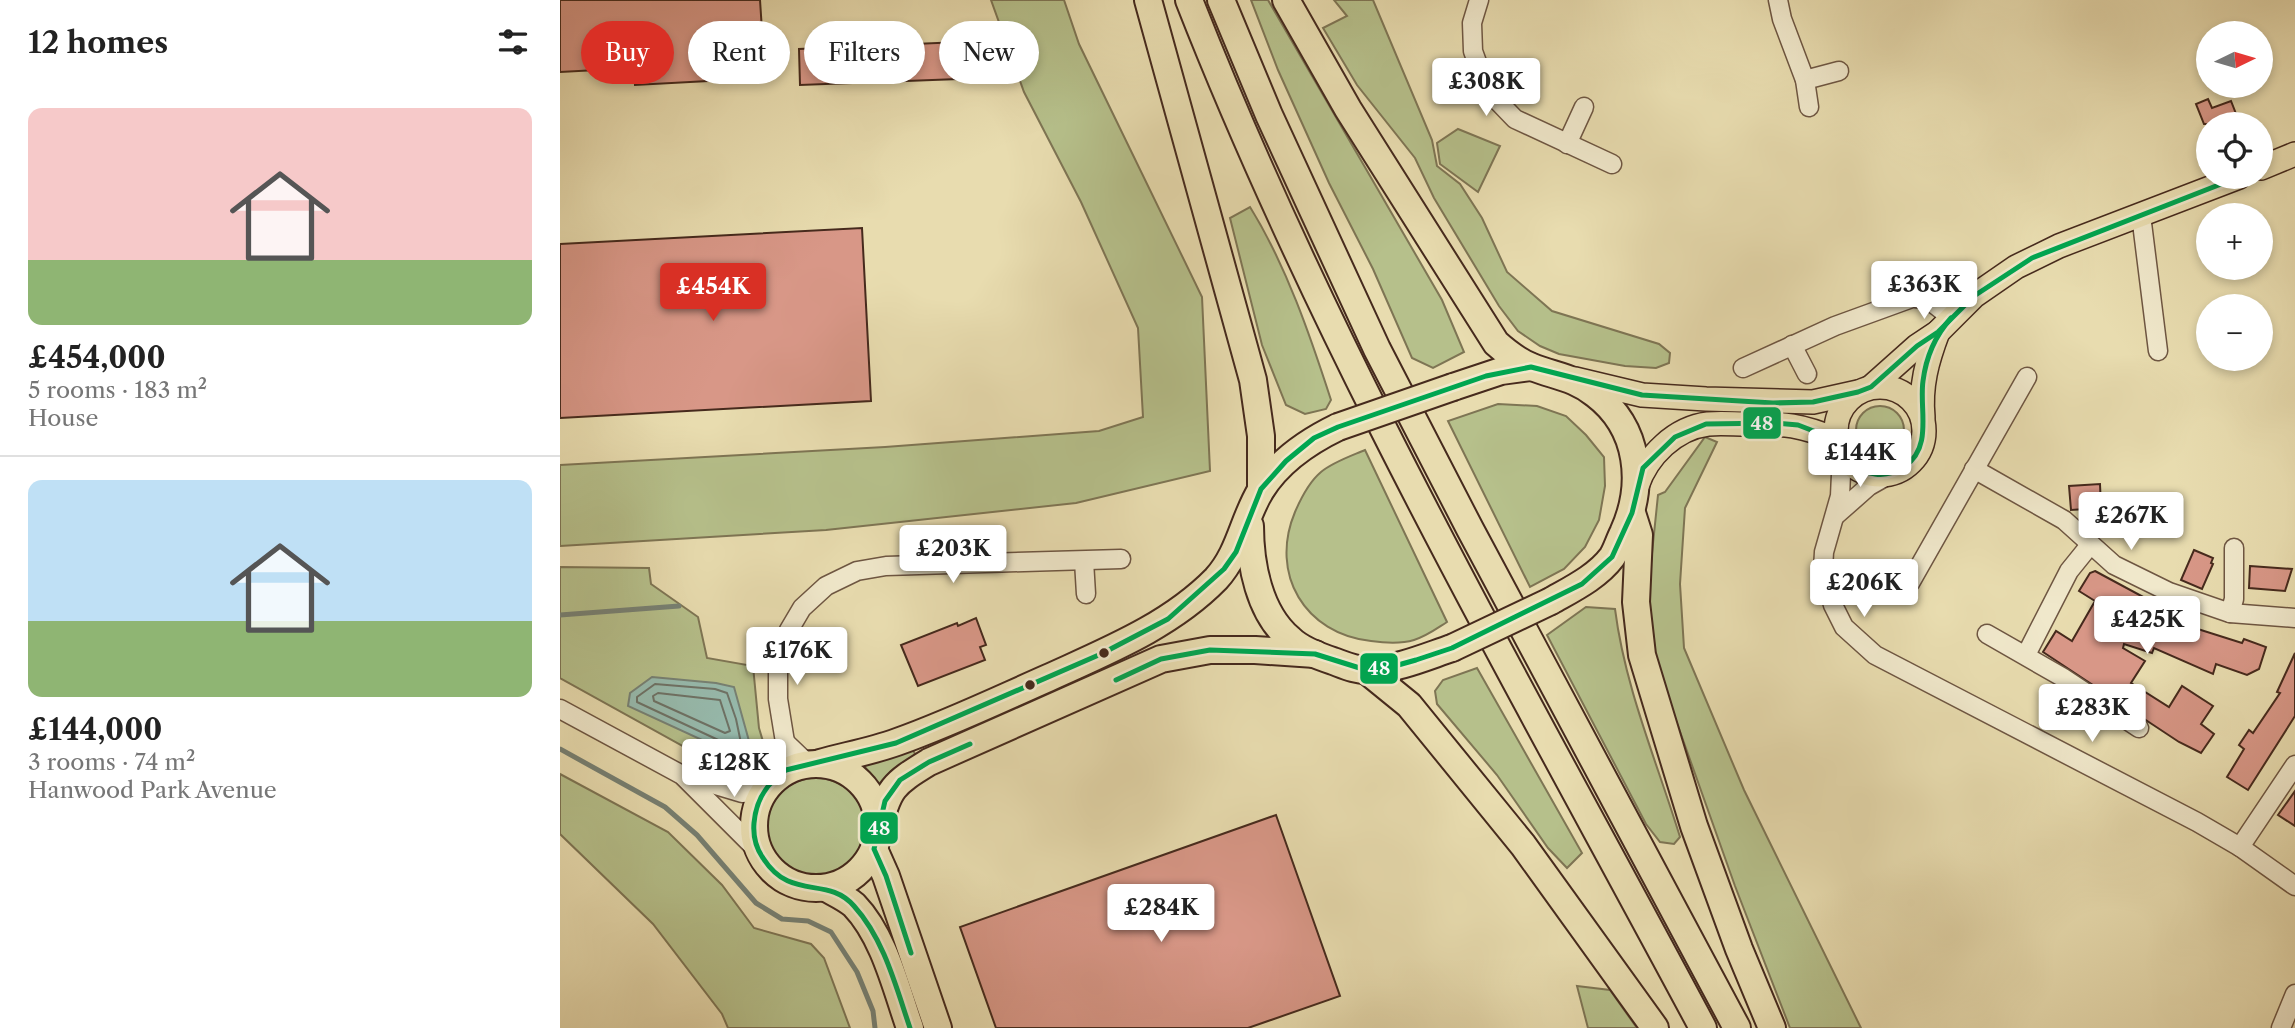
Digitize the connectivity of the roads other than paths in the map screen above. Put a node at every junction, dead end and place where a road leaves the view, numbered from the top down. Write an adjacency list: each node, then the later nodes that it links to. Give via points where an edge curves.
1 (1148, 0): 31 (highway, via 1253,380 1261,436)
2 (1189, 0): 63 (highway, via 1333,325 1436,529)
3 (1221, 0): 64 (highway, via 1377,349)
4 (1286, 0): 20 (highway, via 1348,109 1490,334)
5 (1479, 0): 11 (street, via 1472,23 1473,51 1487,90 1515,119)
6 (1779, 0): 8 (street)
7 (1839, 71): 8 (street)
8 (1805, 80): 10 (street)
9 (1584, 107): 11 (street)
10 (1809, 107)
11 (1567, 144): 14 (street)
12 (2295, 155): 13 (main road)
13 (2273, 163)
14 (1612, 164)
15 (2208, 189): 16 (main road)
16 (2141, 215): 17 (main road, via 2032,258 1974,296); 19 (street)
17 (1944, 325): 18 (street, via 1930,302 1912,298); 25 (main road); 26 (main road, via 1923,378)
18 (1792, 345): 21 (street); 22 (street)
19 (2158, 351)
20 (1531, 367): 23 (highway); 31 (highway, bridge, via 1501,371 1338,427 1314,438 1286,460)
21 (1743, 368)
22 (1807, 374)
23 (1565, 376): 25 (main road, via 1642,395 1706,400 1813,402); 30 (highway, via 1595,394 1627,433)
24 (2027, 377): 28 (street)
25 (1864, 390): 26 (main road, via 1898,390 1920,411); 27 (main road, via 1847,401 1840,413 1836,426)
26 (1924, 426): 29 (main road, via 1917,456)
27 (1839, 446): 29 (main road, via 1850,464 1862,471); 30 (main road, via 1798,425 1706,424 1675,437 1656,453 1643,468); 34 (street, via 1840,496)
28 (1974, 469): 35 (street, via 2064,520); 39 (street)
29 (1892, 473): 34 (street, via 1869,486)
30 (1637, 486): 32 (highway)
31 (1261, 489): 33 (highway)
32 (1632, 513): 46 (highway, bridge, via 1612,557 1582,584 1452,648); 65 (highway, via 1639,535 1636,602 1642,655 1694,825)
33 (1250, 517): 44 (highway, via 1250,553 1263,600 1289,639); 50 (highway, via 1224,569 1168,619 1101,654 896,743)
34 (1833, 518): 55 (street, via 1824,552 1827,588 1844,627 1875,655 2155,798)
35 (2090, 545): 41 (street, via 2125,571); 45 (street, via 2069,571)
36 (2234, 548): 41 (street)
37 (1121, 559): 38 (street)
38 (1084, 561): 40 (street); 49 (street, via 886,566 857,571 826,586 802,608 778,661)
39 (1910, 583)
40 (1086, 594)
41 (2230, 613): 42 (street)
42 (2295, 618)
43 (1987, 634): 45 (street)
44 (1315, 654): 46 (highway); 54 (highway, via 1210,650 1161,659 929,762 900,780 885,801)
45 (2026, 655): 48 (street)
46 (1366, 670): 62 (highway, via 1409,705 1523,845)
47 (560, 709): 52 (street)
48 (2139, 728)
49 (785, 741): 50 (street); 53 (street)
50 (814, 764): 53 (highway, via 786,770); 54 (highway, via 839,768 869,792 876,810)
51 (2295, 765): 55 (street)
52 (682, 775): 53 (street, via 735,791); 56 (street)
53 (768, 785): 56 (highway, via 755,810 753,831)
54 (876, 839): 58 (highway, via 855,875); 61 (highway)
55 (2240, 847): 57 (street)
56 (758, 850): 58 (highway, via 769,868 785,881 805,888)
57 (2295, 886)
58 (826, 888): 60 (highway, via 852,903 870,925)
59 (2295, 994): 66 (street)
60 (910, 1028)
61 (938, 1028)
62 (1655, 1028)
63 (1703, 1028)
64 (1737, 1028)
65 (1772, 1028)
66 (2281, 1028)

